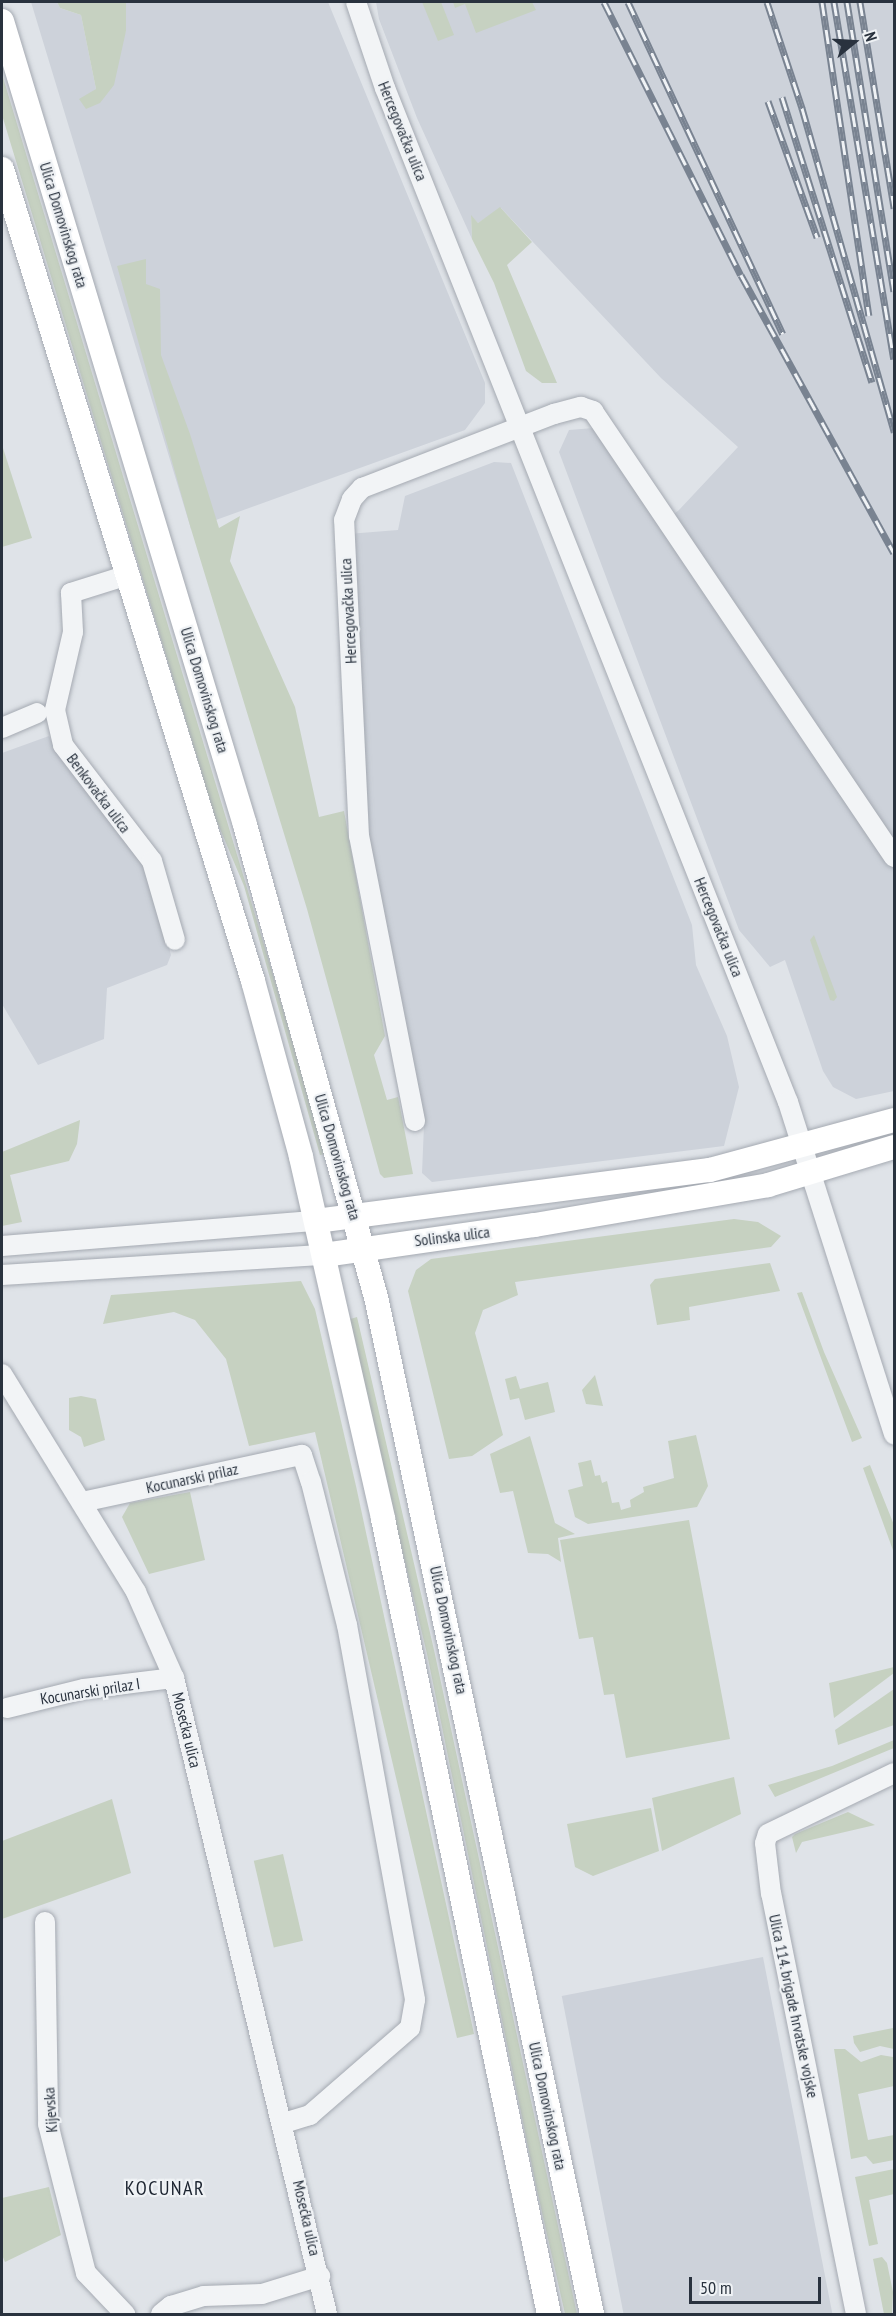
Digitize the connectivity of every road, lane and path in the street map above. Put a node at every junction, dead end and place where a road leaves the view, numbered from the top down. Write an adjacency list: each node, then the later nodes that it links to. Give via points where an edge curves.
1 (356, 2): 4 (street, Hercegovačka ulica, via 385,88)
2 (2, 21): 15 (main road, Ulica Domovinskog rata, via 245,825)
3 (2, 169): 5 (main road)
4 (522, 426): 8 (street, Hercegovačka ulica, via 581,407 594,411); 11 (street, Hercegovačka ulica, via 362,488 345,512 359,836); 12 (street, Hercegovačka ulica, via 756,1016)
5 (128, 576): 9 (street, Benkovačka ulica, via 71,593 73,632 55,710 63,745 152,861); 16 (main road, via 253,981)
6 (37, 713): 7 (street)
7 (2, 728)
8 (894, 857)
9 (176, 940)
10 (894, 1120): 12 (main road, Solinska ulica)
11 (415, 1121)
12 (803, 1147): 14 (street, Hercegovačka ulica); 15 (main road, Solinska ulica, via 710,1170 605,1181)
13 (894, 1147): 14 (main road, Solinska ulica)
14 (812, 1175): 18 (main road, Solinska ulica, via 633,1209); 22 (street, Hercegovačka ulica)
15 (356, 1218): 16 (main road, Solinska ulica); 18 (main road, Ulica Domovinskog rata)
16 (316, 1221): 17 (street, Solinska ulica); 19 (main road)
17 (2, 1246)
18 (363, 1248): 19 (main road, Solinska ulica); 34 (main road, Ulica Domovinskog rata, via 432,1548)
19 (324, 1255): 20 (street, Solinska ulica); 33 (main road)
20 (2, 1275)
21 (2, 1374): 23 (street, Mosećka ulica)
22 (894, 1435)
23 (82, 1502): 24 (street, Mosećka ulica, via 136,1592); 28 (street, Kocunarski prilaz, via 302,1455 347,1625 415,2000 410,2028 310,2115)
24 (174, 1678): 25 (street, Kocunarski prilaz I, via 84,1689); 28 (street, Mosećka ulica)
25 (7, 1708)
26 (894, 1773): 35 (street, Ulica 114. brigade hrvatske vojske, via 768,1834 765,1843 771,1894)
27 (45, 1922): 30 (street, Kijevska, via 48,2124 86,2273)
28 (284, 2123): 29 (street, Mosećka ulica)
29 (320, 2276): 31 (street, via 262,2294 204,2296 171,2306); 32 (street, Mosećka ulica)
30 (125, 2314)
31 (161, 2314)
32 (327, 2314)
33 (549, 2314)
34 (592, 2314)
35 (856, 2314)

